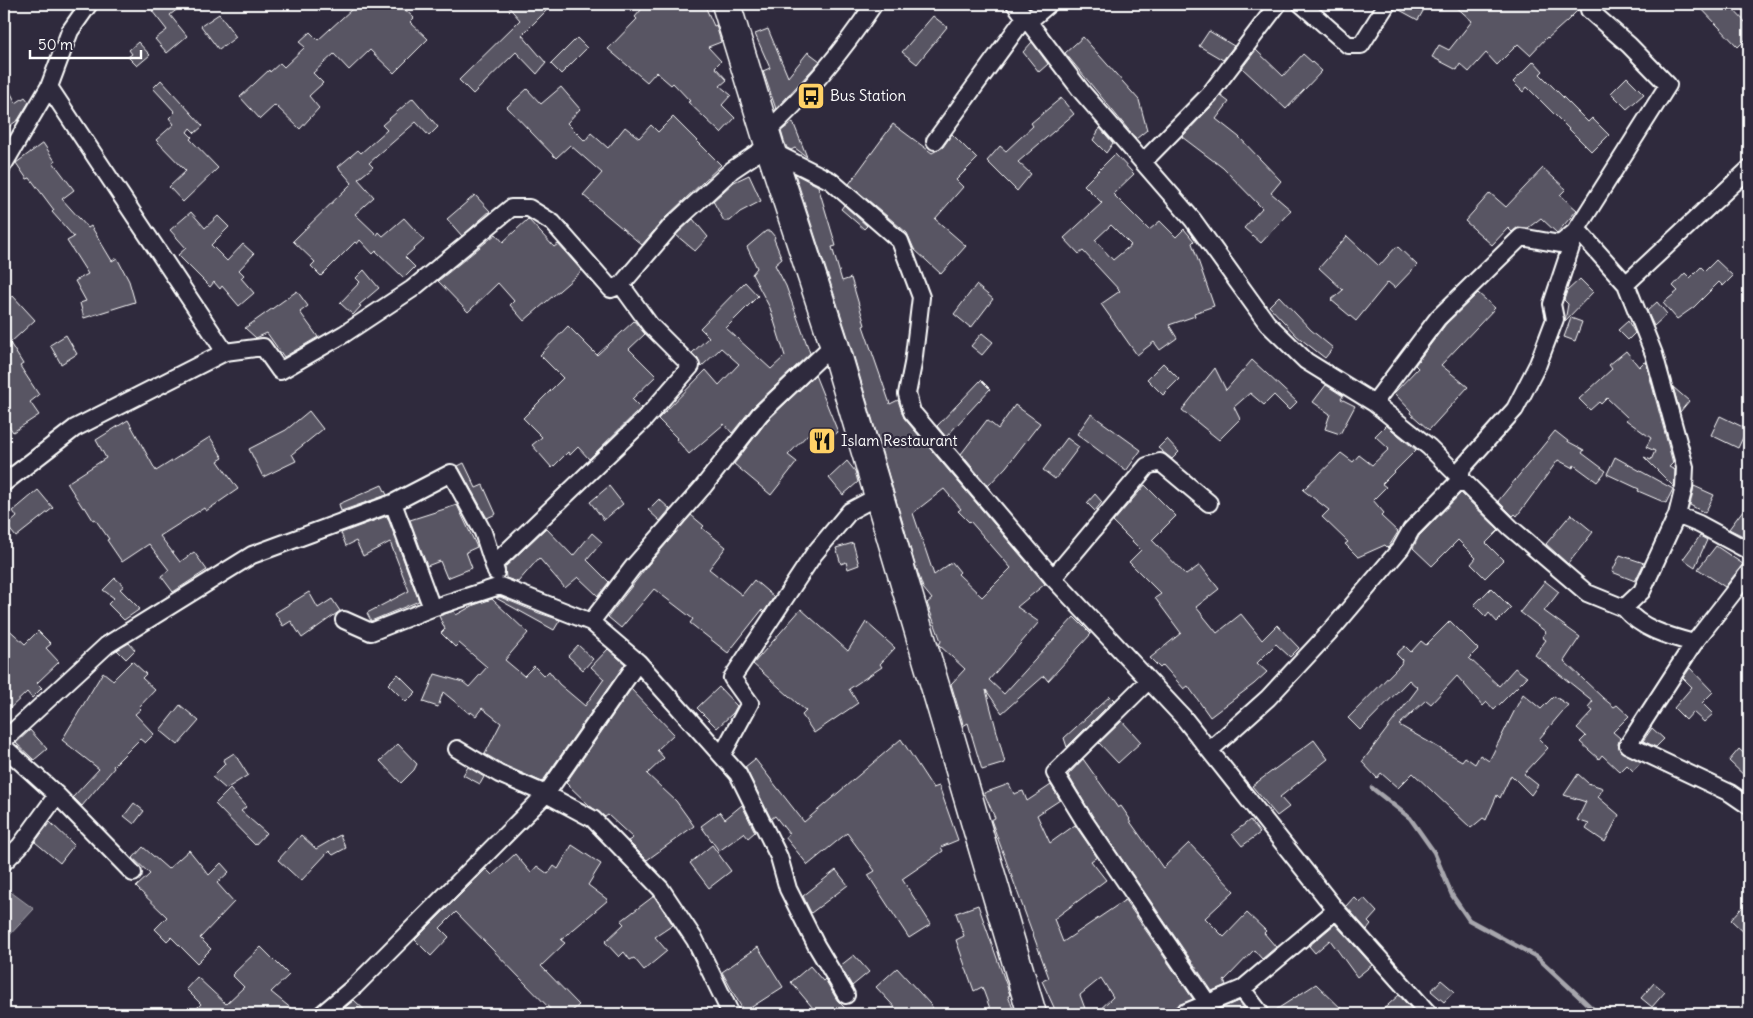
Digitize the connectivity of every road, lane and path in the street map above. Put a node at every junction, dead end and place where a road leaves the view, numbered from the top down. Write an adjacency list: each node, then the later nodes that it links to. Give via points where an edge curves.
1 (88, 4): 11 (street, via 70,31)
2 (726, 4): 13 (highway)
3 (874, 4): 13 (street, via 844,48)
4 (1014, 4): 10 (street)
5 (1048, 4): 10 (street)
6 (1278, 4): 14 (street, via 1209,95)
7 (1301, 4): 8 (street, via 1348,45 1361,45)
8 (1387, 4)
9 (1593, 4): 17 (street, via 1589,10 1668,85)
10 (1027, 20): 12 (street); 14 (street, via 1082,92)
11 (49, 87): 15 (street); 21 (street)
12 (935, 141)
13 (768, 143): 19 (street, via 732,170 672,225); 20 (highway); 32 (street, via 831,181 900,241 921,297 906,394 912,412)
14 (1143, 162): 22 (street, via 1193,220 1267,323 1306,361)
15 (4, 164)
16 (1749, 168): 18 (street)
17 (1577, 230): 18 (street); 22 (street, via 1560,244 1520,237 1438,318); 23 (street, via 1552,304 1555,320 1538,364 1515,409 1462,468)
18 (1626, 284): 28 (street, via 1654,354 1684,466 1684,487)
19 (621, 285): 21 (street, via 611,289 553,223 529,208 511,208 412,289 280,371 263,347); 30 (street, via 650,324 691,366 644,420)
20 (834, 344): 25 (highway); 37 (street, via 760,414)
21 (225, 352): 24 (street, via 75,428)
22 (1374, 403): 23 (street, via 1429,447)
23 (1460, 480): 35 (street, via 1587,593); 44 (street, via 1411,530 1401,548 1308,655 1268,698)
24 (4, 484)
25 (880, 495): 45 (street, via 850,511 814,554 732,678 750,703); 57 (highway)
26 (393, 503): 30 (street, via 451,473 483,532); 34 (street); 41 (street, via 252,555 107,644)
27 (1209, 503): 32 (street, via 1160,462 1146,466)
28 (1677, 515): 29 (street); 35 (street, via 1642,592)
29 (1746, 543)
30 (494, 564): 33 (street)
31 (1749, 572): 38 (street)
32 (1053, 578): 40 (street)
33 (500, 586): 34 (street); 37 (street)
34 (432, 608): 36 (street, via 371,632)
35 (1624, 608): 38 (street, via 1632,618 1663,635)
36 (344, 620)
37 (591, 622): 39 (street)
38 (1694, 643): 48 (street, via 1628,745 1730,792)
39 (638, 662): 45 (street); 46 (street)
40 (1148, 681): 44 (street); 54 (street, via 1055,773)
41 (4, 740)
42 (4, 747): 47 (street)
43 (457, 749): 46 (street, via 498,774)
44 (1210, 750): 51 (street)
45 (722, 755): 53 (street, via 738,774 779,856 788,889)
46 (546, 794): 55 (street, via 355,986); 56 (street, via 593,819 661,889 695,940)
47 (57, 795): 49 (street, via 20,846); 50 (street)
48 (1749, 806)
49 (4, 862)
50 (133, 873)
51 (1336, 910): 52 (street); 60 (street)
52 (1242, 989): 54 (street); 59 (street)
53 (846, 995)
54 (1206, 1002): 58 (street)
55 (322, 1014)
56 (731, 1014)
57 (1032, 1014)
58 (1182, 1014)
59 (1261, 1014)
60 (1429, 1014)

